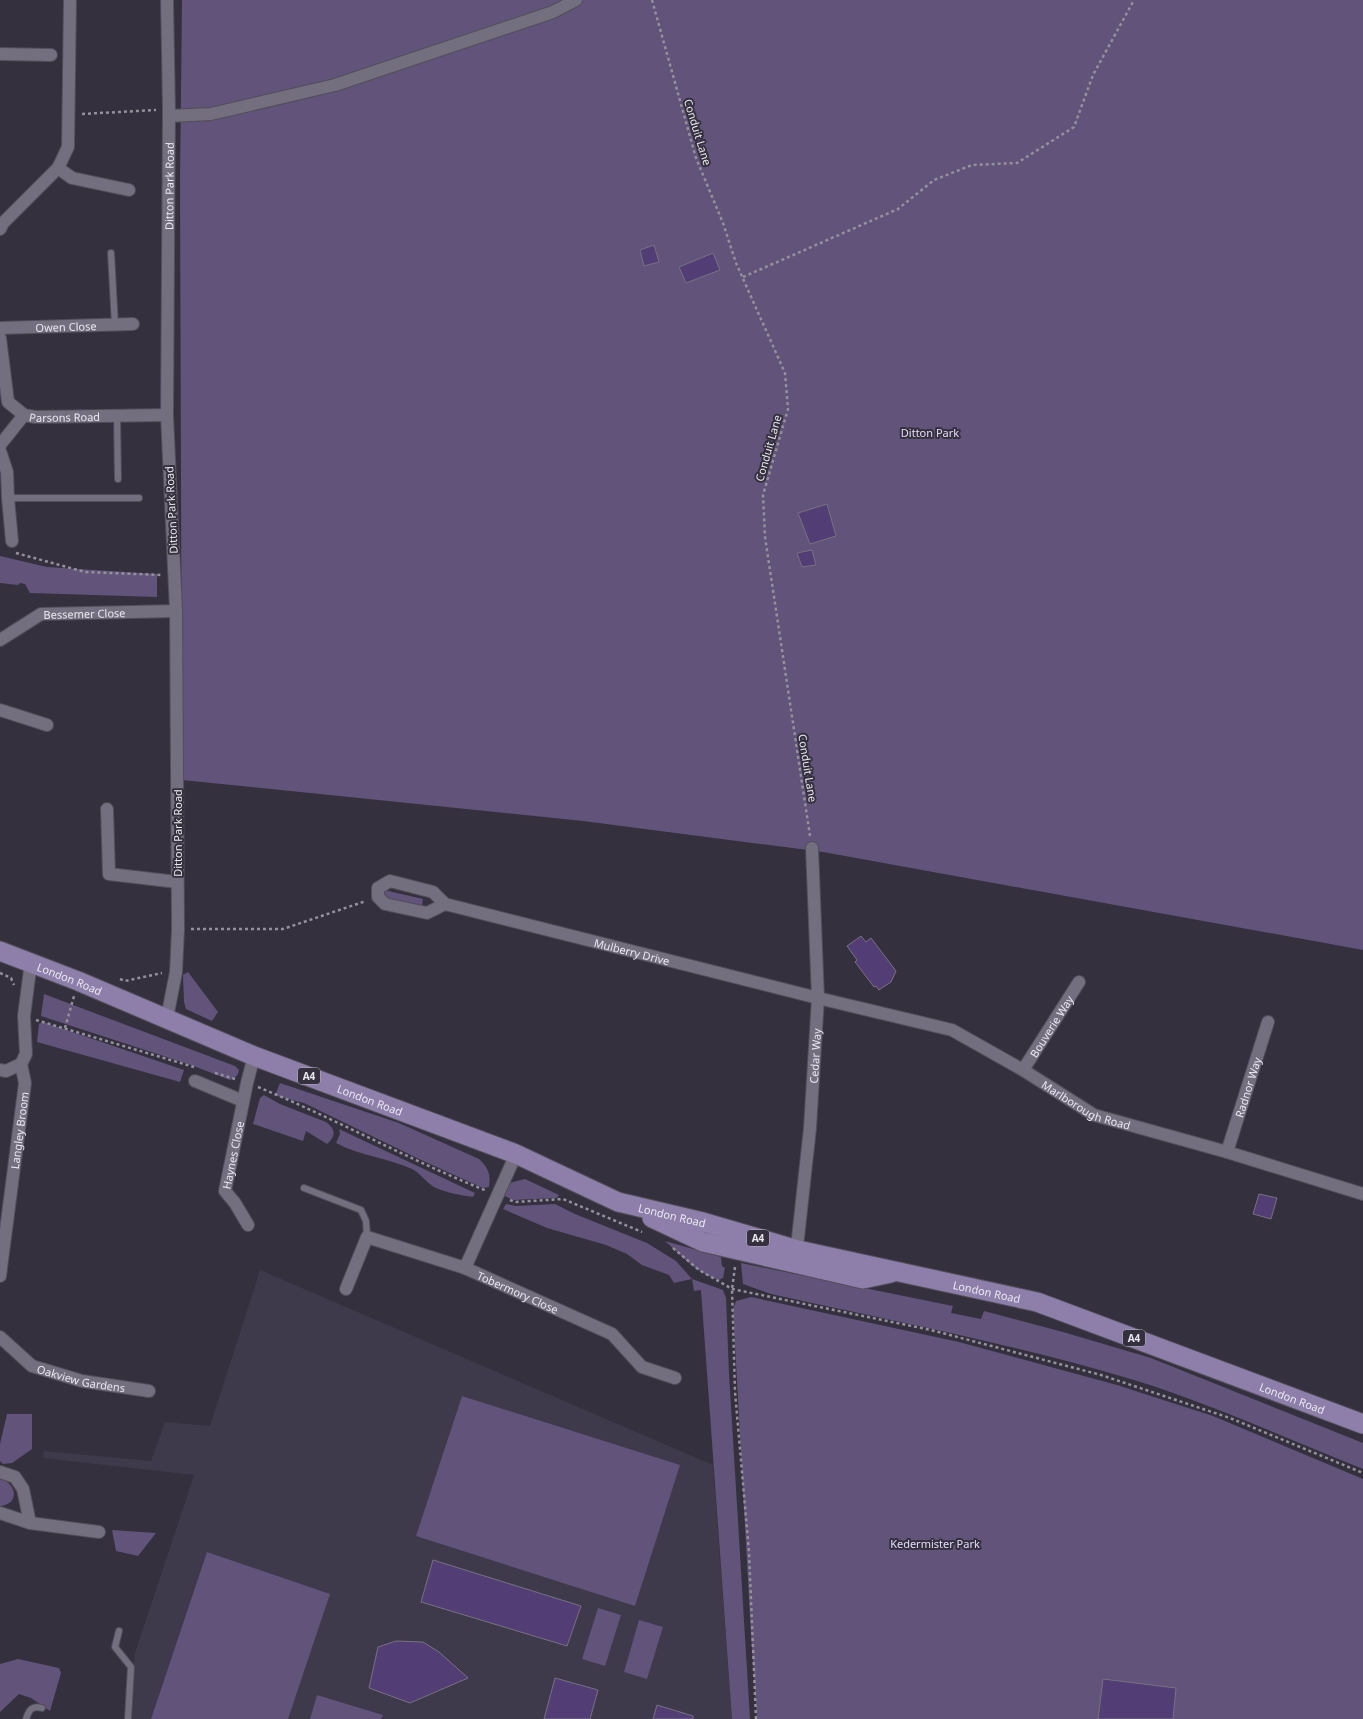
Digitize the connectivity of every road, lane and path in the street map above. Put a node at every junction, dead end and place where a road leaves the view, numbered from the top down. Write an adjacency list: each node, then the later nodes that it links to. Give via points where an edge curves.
1 (70, 0): 9 (street)
2 (168, 0): 8 (street, Ditton Park Road)
3 (576, 0): 8 (street, via 553,12 335,85 211,114)
4 (652, 0): 14 (path, Conduit Lane, via 696,158)
5 (1134, 0): 14 (path, via 1093,75 1074,127 1017,163 972,165 934,180 898,209)
6 (0, 54): 7 (street)
7 (51, 55)
8 (169, 112): 9 (path); 20 (street, Ditton Park Road)
9 (69, 115): 10 (street, via 68,147)
10 (58, 168): 11 (street, via 72,178); 12 (street)
11 (129, 190)
12 (1, 226)
13 (111, 253): 16 (lane)
14 (743, 276): 34 (path, Conduit Lane, via 785,373 788,409 763,495 765,537)
15 (133, 324): 16 (street, Owen Close)
16 (115, 325): 17 (street, Owen Close)
17 (0, 328)
18 (0, 338): 19 (street, Parsons Road, via 8,402)
19 (24, 415): 21 (street, Parsons Road); 22 (street)
20 (167, 415): 21 (street, Parsons Road); 29 (street, Ditton Park Road)
21 (117, 416): 24 (lane)
22 (0, 445)
23 (0, 451): 25 (street, via 7,472)
24 (118, 479)
25 (8, 498): 26 (lane); 27 (street)
26 (139, 498)
27 (12, 541): 28 (path, via 13,553 85,572)
28 (164, 575)
29 (176, 611): 30 (street, Bessemer Close, via 41,614); 35 (street, Ditton Park Road)
30 (0, 640)
31 (0, 710): 32 (street)
32 (47, 725)
33 (107, 809): 35 (street, via 110,874)
34 (812, 848): 46 (street, Cedar Way)
35 (177, 882): 38 (street, Ditton Park Road)
36 (378, 897): 37 (street, via 385,904 428,913); 37 (street, Mulberry Drive, via 378,888 390,881 433,892); 38 (path, via 283,929)
37 (445, 904): 46 (street, Mulberry Drive)
38 (178, 929): 48 (street, Ditton Park Road, via 176,972)
39 (0, 951): 40 (main road, London Road / A4)
40 (31, 962): 47 (street, Langley Broom); 48 (main road, London Road / A4)
41 (166, 972): 43 (path, via 125,981)
42 (0, 973): 45 (path, via 11,978)
43 (118, 978)
44 (1079, 982): 54 (street, Bouverie Way)
45 (15, 990)
46 (818, 998): 54 (street, Marlborough Road, via 952,1030); 68 (street, Cedar Way, via 810,1128)
47 (24, 1016): 51 (street, Langley Broom, via 26,1054); 52 (path)
48 (167, 1018): 50 (main road, London Road / A4)
49 (1268, 1022): 59 (street, Radnor Way)
50 (254, 1056): 57 (street, Haynes Close); 60 (main road, London Road / A4)
51 (21, 1064): 53 (street, via 6,1071); 71 (street, Langley Broom, via 25,1083)
52 (201, 1069)
53 (0, 1070)
54 (1023, 1070): 59 (street, Marlborough Road, via 1094,1115)
55 (209, 1071): 57 (path)
56 (195, 1081): 58 (street)
57 (247, 1083): 58 (street, Haynes Close); 62 (path, via 310,1108 409,1158)
58 (243, 1101): 64 (street, Haynes Close, via 225,1191 235,1202)
59 (1226, 1152): 63 (street, Marlborough Road)
60 (516, 1154): 62 (street, Tobermory Close); 68 (main road, London Road / A4, via 703,1242)
61 (304, 1188): 66 (lane, via 361,1210 366,1221)
62 (496, 1194): 65 (path, via 515,1202 563,1199); 70 (street, Tobermory Close)
63 (1363, 1194)
64 (248, 1225)
65 (647, 1234)
66 (367, 1237): 70 (street); 72 (street)
67 (668, 1243): 73 (path, via 699,1270)
68 (796, 1256): 77 (main road, London Road / A4, via 863,1279 899,1272 1037,1302)
69 (736, 1261): 73 (path)
70 (465, 1268): 75 (street, Tobermory Close, via 612,1334 642,1367)
71 (0, 1276)
72 (346, 1289)
73 (732, 1289): 79 (path, via 931,1330 1101,1375 1230,1418); 87 (path, via 735,1392 749,1552)
74 (0, 1338): 76 (street, Oakview Gardens, via 32,1366 82,1381)
75 (675, 1378)
76 (149, 1391)
77 (1363, 1424)
78 (0, 1472): 81 (street, via 15,1477 23,1488)
79 (1363, 1473)
80 (0, 1513): 81 (street)
81 (30, 1523): 82 (street)
82 (99, 1532)
83 (119, 1631): 86 (lane, via 115,1647 132,1667)
84 (42, 1708): 85 (lane, via 31,1709)
85 (26, 1719)
86 (128, 1719)
87 (756, 1719)

